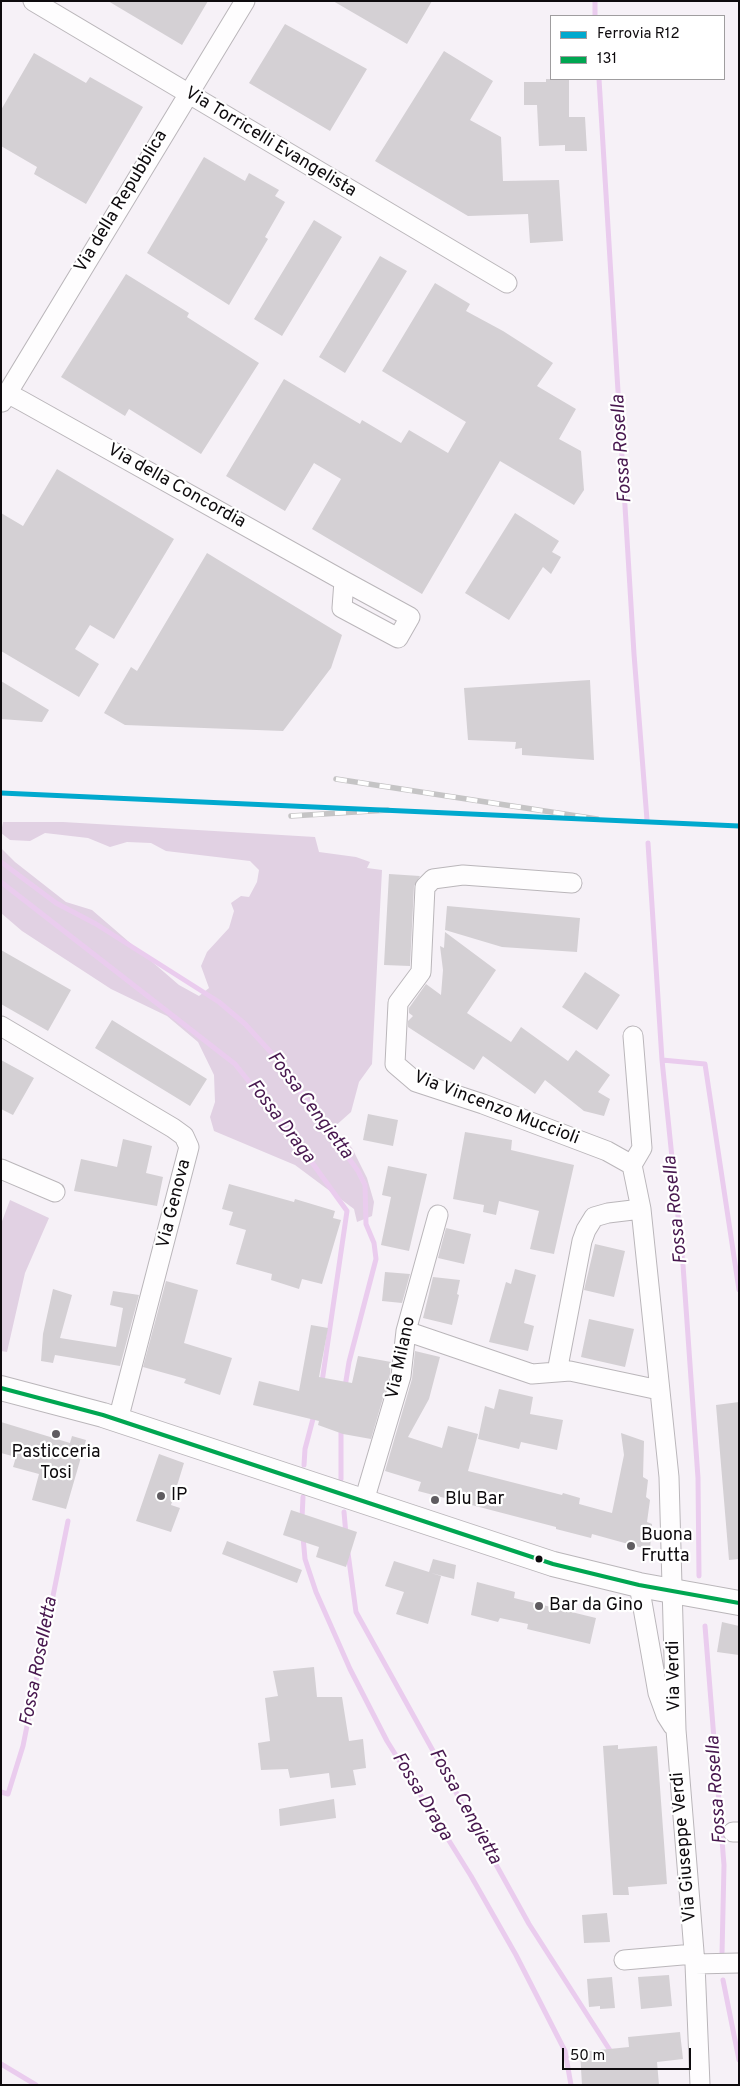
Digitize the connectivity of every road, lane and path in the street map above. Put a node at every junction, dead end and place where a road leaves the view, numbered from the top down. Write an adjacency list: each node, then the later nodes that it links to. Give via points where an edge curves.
1 (33, 1): 3 (street, Via Torricelli Evangelista)
2 (245, 1): 3 (street, Via della Repubblica)
3 (187, 94): 4 (street, Via Torricelli Evangelista); 5 (street, Via della Repubblica)
4 (508, 283)
5 (4, 398): 6 (street, Via della Concordia)
6 (344, 580)
7 (572, 883): 10 (street, Via Vincenzo Muccioli, via 463,875 433,879 425,887 421,972 398,1003 395,1064 416,1082 607,1151)
8 (1, 1026): 19 (street, Via Genova, via 173,1128 184,1136 188,1146)
9 (633, 1036): 10 (street, via 642,1148)
10 (632, 1165): 13 (street)
11 (1, 1169): 12 (street)
12 (55, 1192)
13 (641, 1209): 16 (street, via 594,1217 586,1230); 18 (street)
14 (438, 1215): 15 (street, Via Milano)
15 (406, 1331): 16 (street, via 532,1374); 20 (street, Via Milano, via 401,1376)
16 (557, 1372): 18 (street, via 570,1371)
17 (1, 1388): 19 (main road)
18 (659, 1390): 22 (street, via 669,1477)
19 (118, 1420): 20 (main road)
20 (364, 1501): 21 (main road, via 553,1564)
21 (639, 1585): 22 (main road); 24 (street, Via Verdi, via 658,1693)
22 (674, 1591): 23 (main road); 24 (street, Via Verdi)
23 (739, 1603)
24 (676, 1730): 25 (street, Via Giuseppe Verdi)
25 (694, 1959): 26 (street); 27 (street); 28 (street, Via Giuseppe Verdi)
26 (624, 1960)
27 (739, 1963)
28 (700, 2085)

